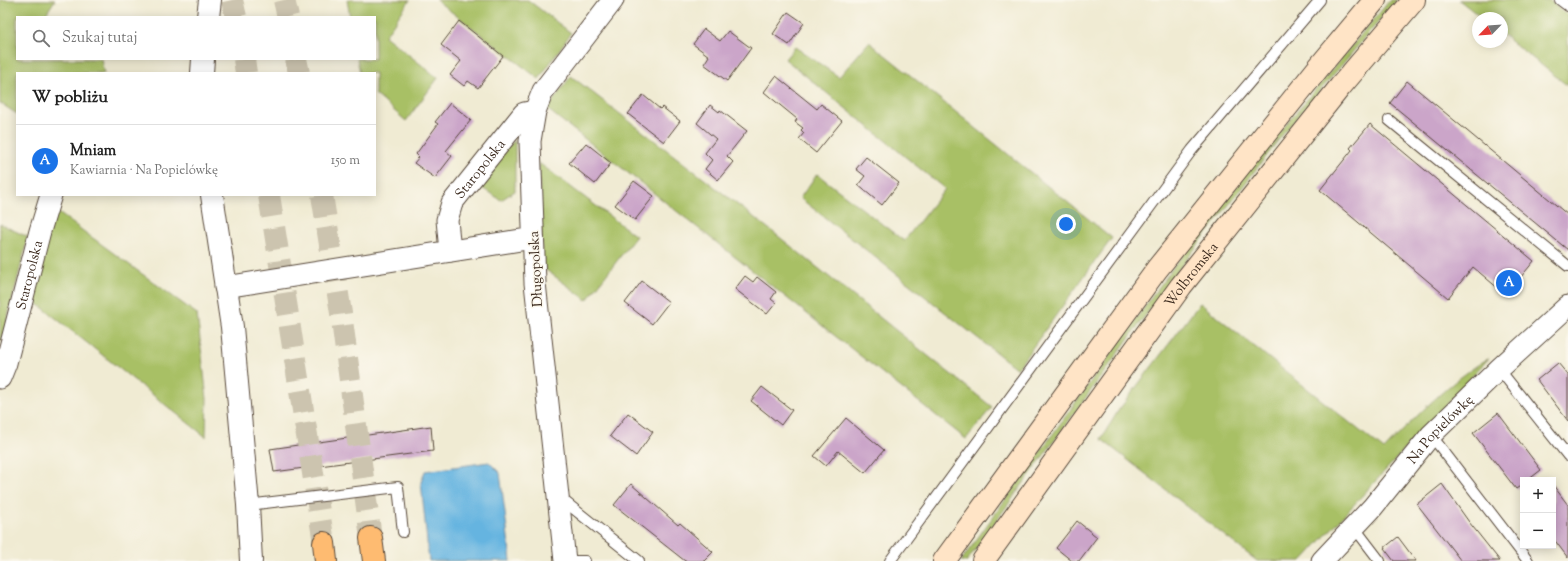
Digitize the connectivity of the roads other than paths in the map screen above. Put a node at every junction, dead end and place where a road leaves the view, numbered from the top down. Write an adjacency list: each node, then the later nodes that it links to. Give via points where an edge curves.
1 (210, 0): 8 (street)
2 (612, 0): 11 (street, Długopolska, via 543,91)
3 (1320, 0): 34 (lane, via 1192,150)
4 (1375, 0): 35 (main road, via 1157,269)
5 (1414, 0): 36 (main road, Wolbromska, via 1340,87 1181,286)
6 (1560, 0): 7 (lane)
7 (1568, 6)
8 (208, 16)
9 (203, 60): 10 (street)
10 (202, 72)
11 (535, 111): 15 (street, Długopolska, via 530,141); 16 (street, Staropolska, via 524,113 455,197 447,220)
12 (1389, 120): 17 (lane)
13 (51, 196): 20 (street, Staropolska)
14 (212, 196): 18 (street)
15 (533, 238): 16 (street); 24 (street, Długopolska, via 535,283)
16 (450, 251): 18 (street)
17 (1568, 266)
18 (225, 287): 25 (street, via 232,328)
19 (1568, 306): 21 (street, Na Popielówkę)
20 (2, 367)
21 (1499, 369): 22 (street, Na Popielówkę); 23 (lane)
22 (1431, 435): 26 (street, Na Popielówkę); 39 (lane)
23 (1568, 456)
24 (559, 497): 31 (street, Długopolska); 33 (lane)
25 (248, 506): 27 (lane, via 398,487); 29 (street)
26 (1354, 527): 37 (street, Na Popielówkę); 38 (lane)
27 (403, 532)
28 (371, 538): 30 (highway)
29 (251, 561)
30 (374, 561)
31 (567, 561): 32 (lane)
32 (586, 561)
33 (639, 561)
34 (890, 561)
35 (944, 561)
36 (983, 561)
37 (1322, 561)
38 (1380, 561)
39 (1528, 561)

